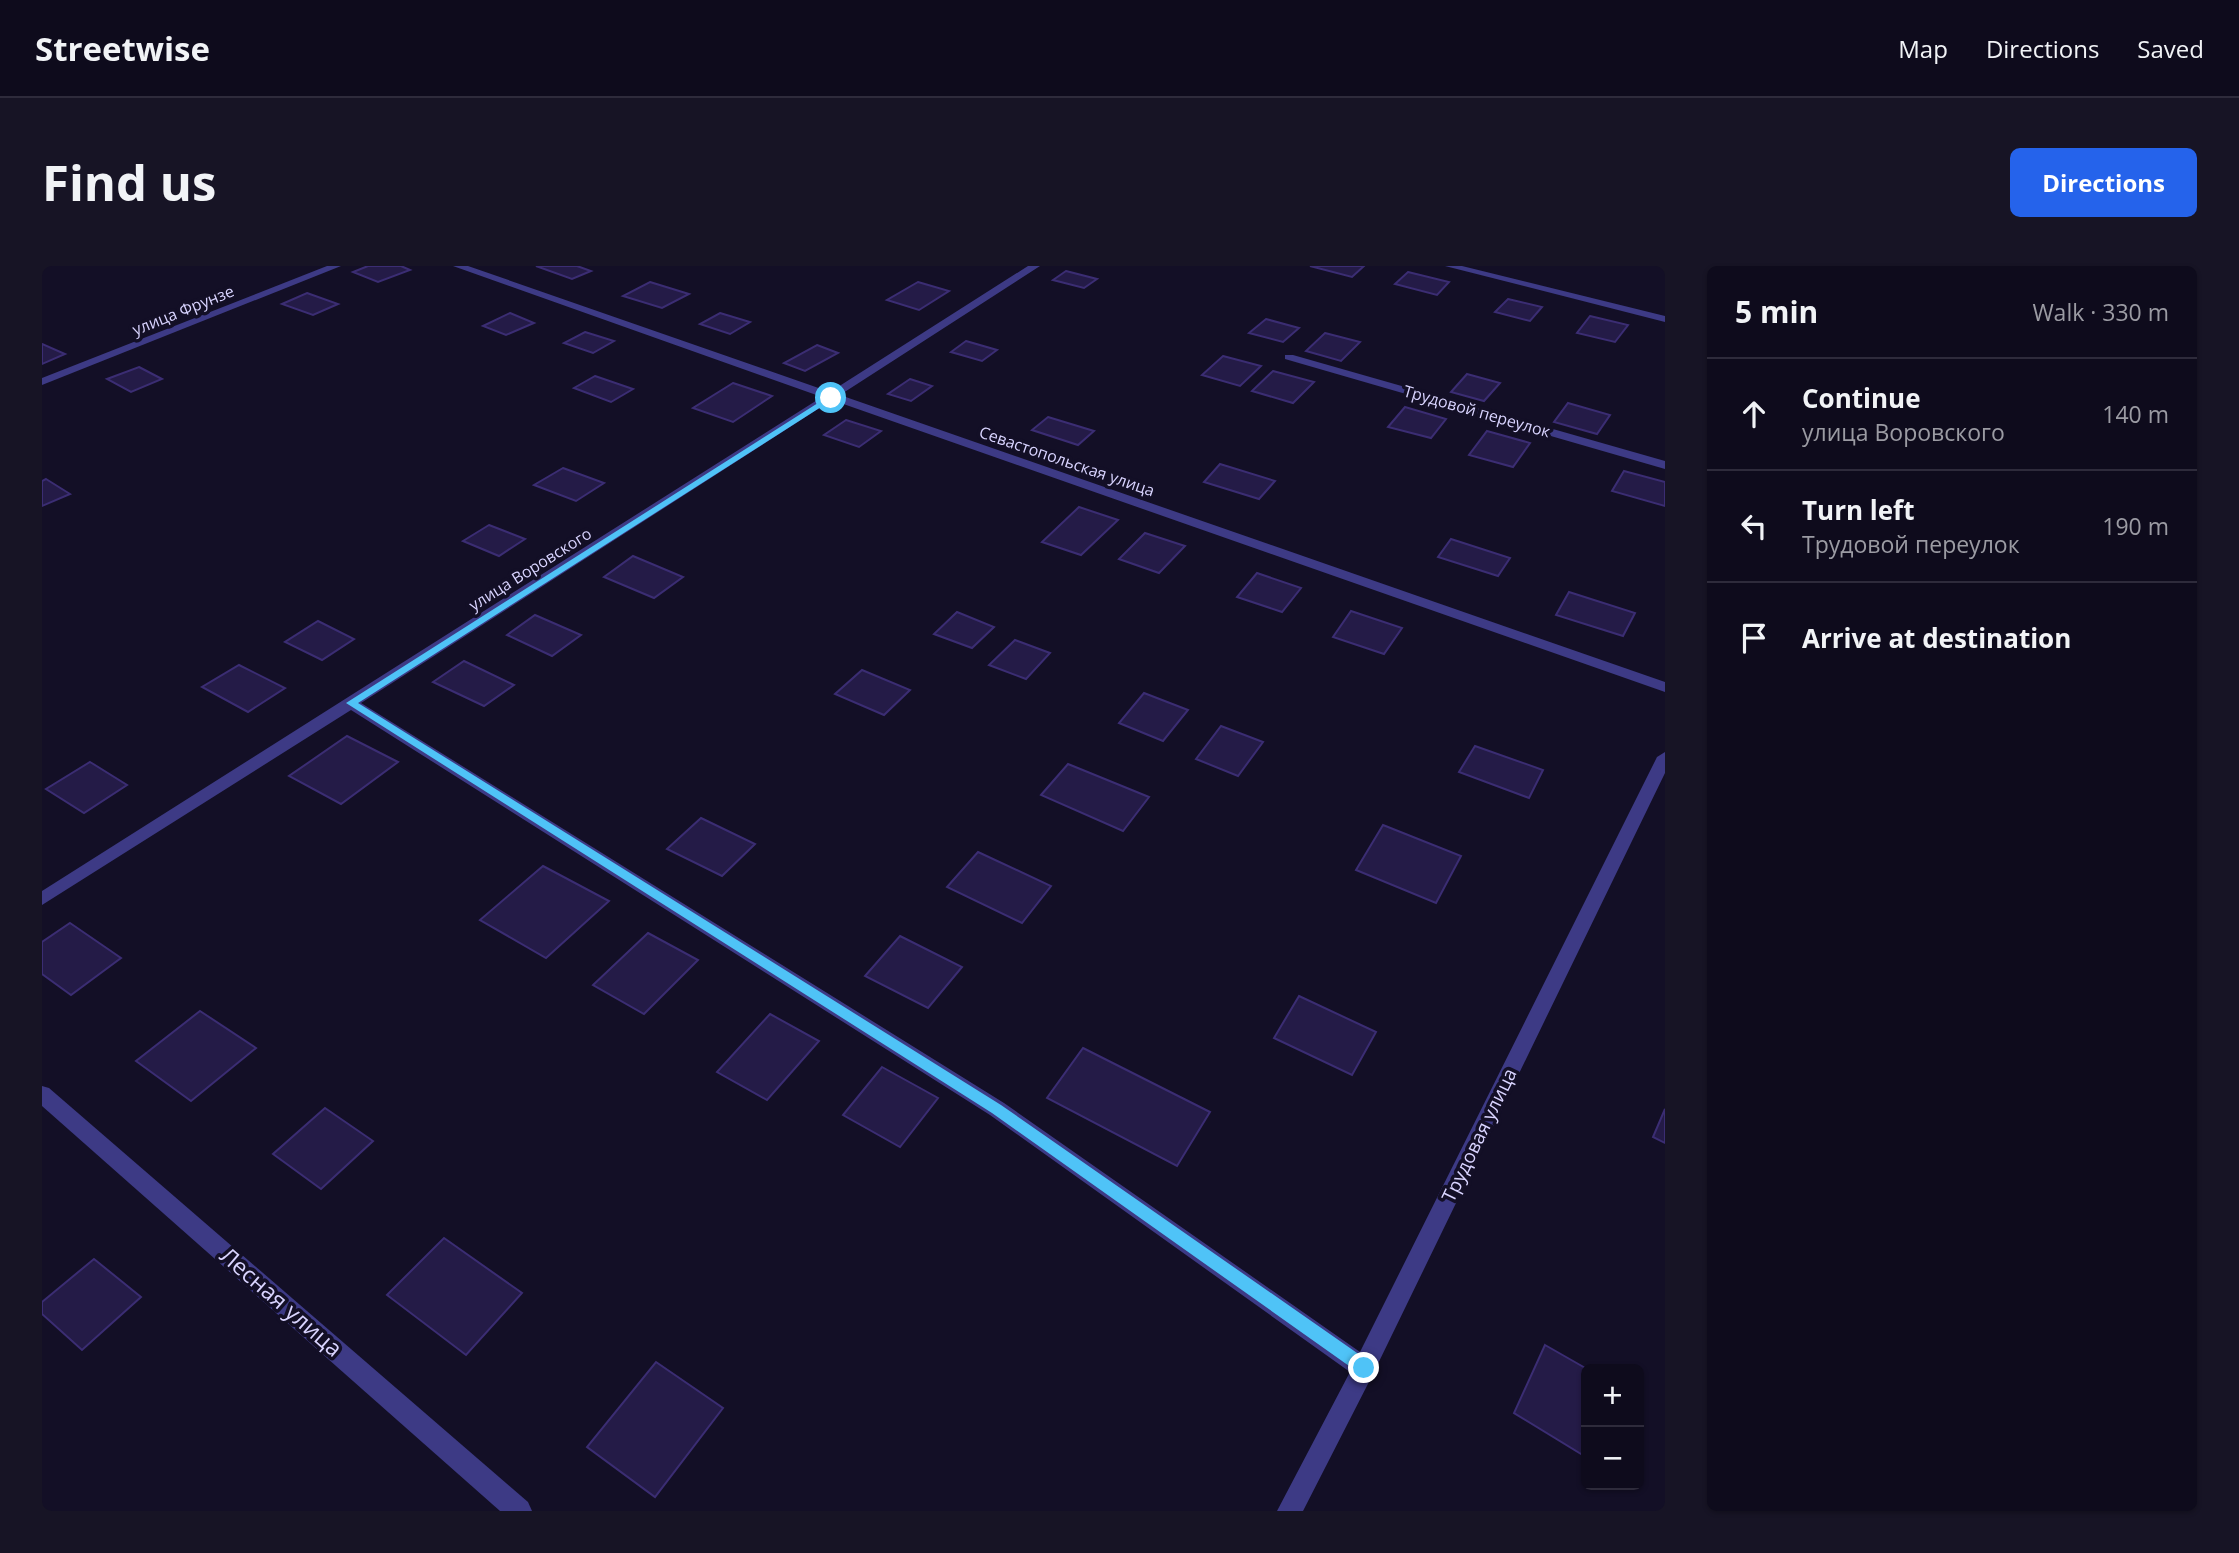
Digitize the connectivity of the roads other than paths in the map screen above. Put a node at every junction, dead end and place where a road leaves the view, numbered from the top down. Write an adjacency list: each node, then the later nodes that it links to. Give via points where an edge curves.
1 (336, 266): 7 (street, улица Фрунзе)
2 (458, 266): 8 (street, Севастопольская улица)
3 (1035, 266): 8 (street, улица Воровского)
4 (1450, 266): 5 (street)
5 (1665, 320)
6 (1289, 357): 9 (street, Трудовой переулок)
7 (42, 382)
8 (831, 398): 10 (street, Севастопольская улица); 11 (street, улица Воровского)
9 (1665, 466)
10 (1665, 687)
11 (351, 703): 13 (street, улица Воровского); 15 (street, via 997,1109)
12 (1665, 757): 15 (street, Трудовая улица)
13 (42, 899)
14 (42, 1094): 16 (street, Лесная улица)
15 (1364, 1368): 17 (street, Трудовая улица)
16 (519, 1511)
17 (1290, 1511)

